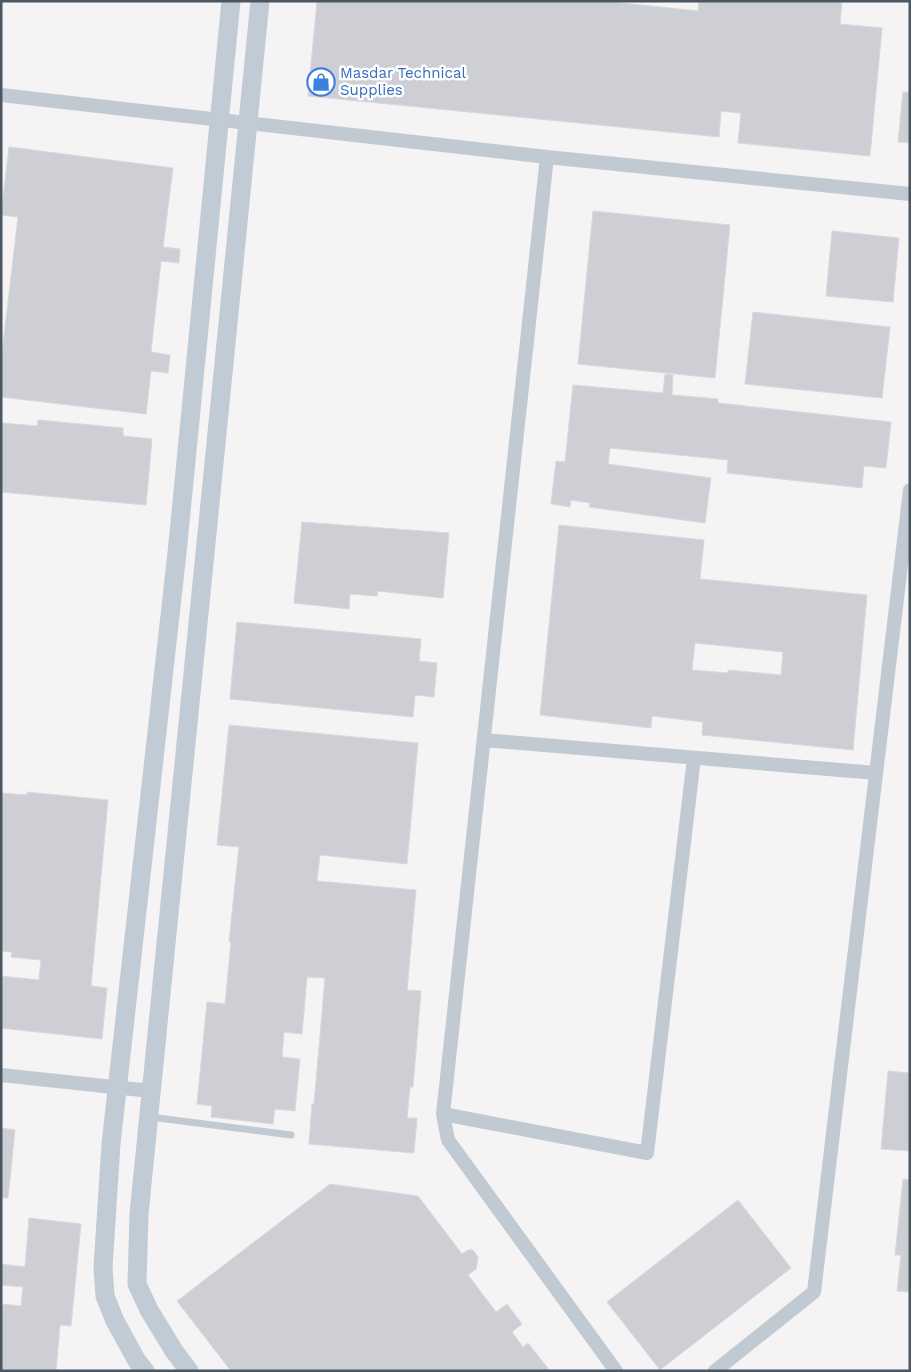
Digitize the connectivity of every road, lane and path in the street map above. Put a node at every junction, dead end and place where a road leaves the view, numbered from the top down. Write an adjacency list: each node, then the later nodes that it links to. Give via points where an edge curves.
1 (231, 1): 4 (main road)
2 (260, 1): 5 (main road)
3 (1, 95): 4 (street)
4 (219, 120): 5 (street); 13 (main road, via 176,553)
5 (248, 123): 6 (street); 14 (main road)
6 (546, 157): 7 (street); 9 (street)
7 (910, 194)
8 (910, 490): 11 (street)
9 (484, 740): 10 (street); 15 (street)
10 (694, 758): 11 (street); 15 (street, via 647,1152)
11 (876, 773): 21 (street, via 814,1292)
12 (1, 1075): 13 (street)
13 (117, 1088): 14 (street); 18 (main road, via 103,1267 104,1296)
14 (151, 1091): 16 (main road)
15 (443, 1114): 20 (street, via 448,1140)
16 (149, 1116): 17 (lane); 19 (main road, via 139,1214 137,1284 149,1310)
17 (291, 1135)
18 (145, 1371)
19 (189, 1371)
20 (616, 1371)
21 (715, 1371)

